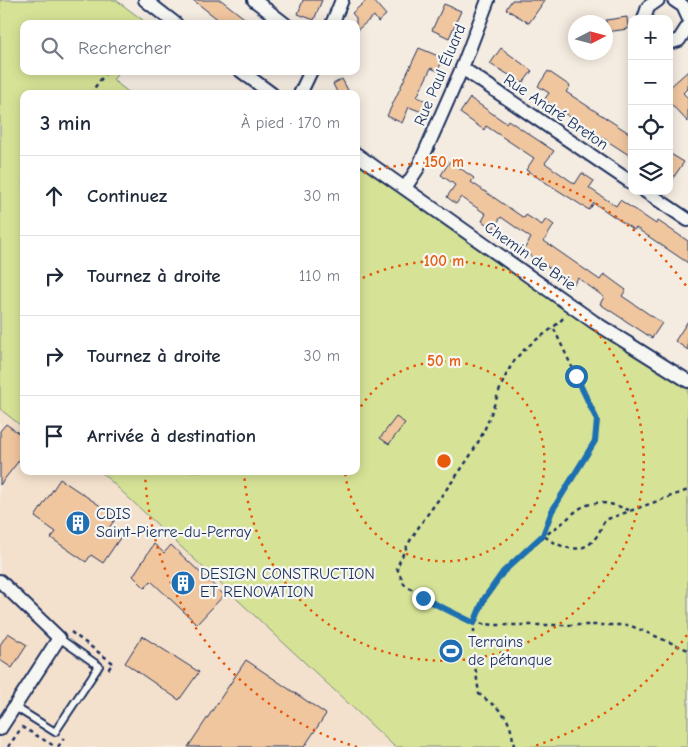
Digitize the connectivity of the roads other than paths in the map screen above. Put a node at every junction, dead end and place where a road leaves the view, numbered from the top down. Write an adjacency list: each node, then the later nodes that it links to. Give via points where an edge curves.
1 (145, 0): 9 (street)
2 (254, 0): 10 (street)
3 (342, 0): 11 (street)
4 (488, 0): 14 (street, Rue Paul Éluard)
5 (658, 0): 7 (street, via 648,7)
6 (674, 0): 8 (street, via 683,6)
7 (645, 15)
8 (688, 17)
9 (171, 20)
10 (280, 20)
11 (334, 20)
12 (688, 26): 13 (street)
13 (679, 43)
14 (462, 68): 20 (street, Rue André Breton); 21 (street, Rue Paul Éluard, via 418,168)
15 (246, 75): 17 (street)
16 (309, 75): 18 (street)
17 (265, 90)
18 (302, 90)
19 (360, 157): 21 (street, Chemin de Brie)
20 (628, 179)
21 (405, 188): 24 (street, Chemin de Brie, via 573,306)
22 (651, 195): 23 (street)
23 (688, 220)
24 (688, 381)
25 (0, 581): 26 (street)
26 (59, 638): 27 (street); 27 (lane, via 98,666 55,732)
27 (15, 707): 28 (street)
28 (0, 729)

